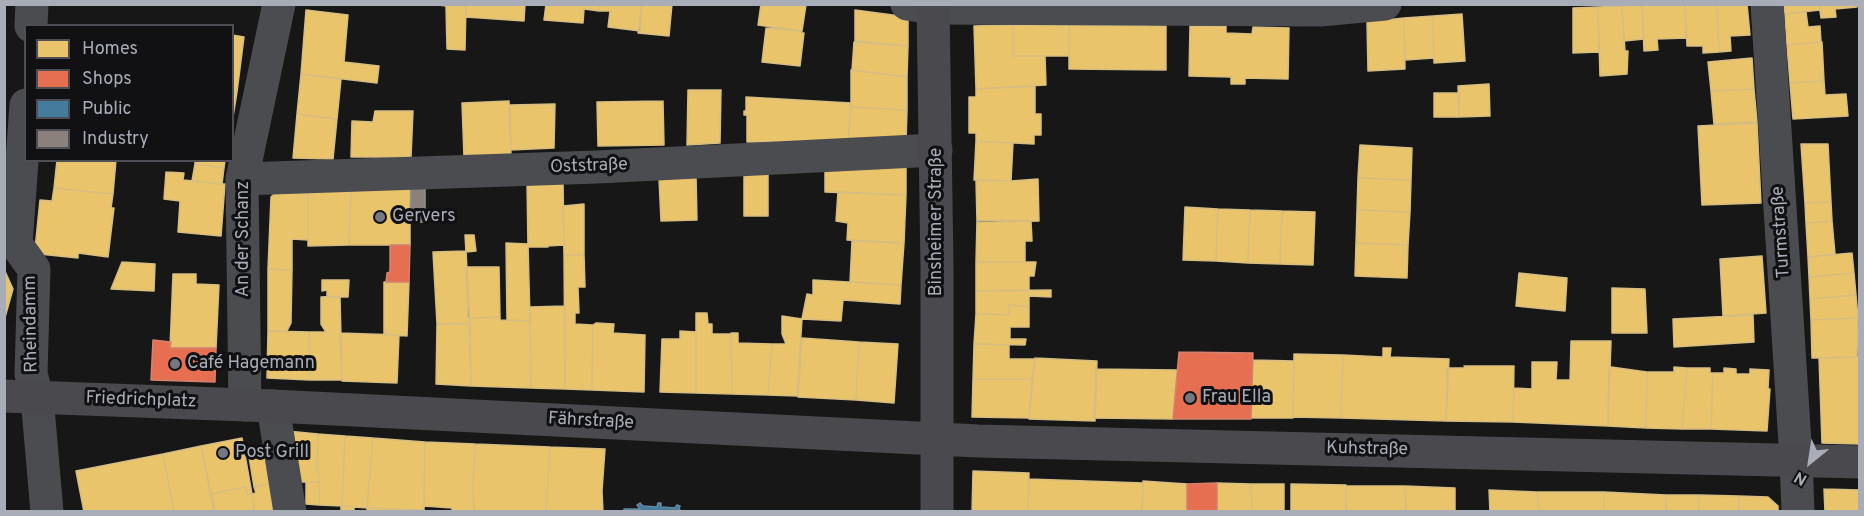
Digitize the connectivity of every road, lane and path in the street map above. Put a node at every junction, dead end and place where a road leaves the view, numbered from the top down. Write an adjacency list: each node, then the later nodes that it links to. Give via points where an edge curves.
1 (32, 4): 6 (street)
2 (279, 4): 9 (street, An der Schanz)
3 (1385, 4): 5 (street, via 1320,10)
4 (1767, 4): 14 (street, Turmstraße)
5 (924, 6): 8 (main road, Binsheimer Straße)
6 (31, 24)
7 (24, 133): 11 (street, Rheindamm, via 16,244 34,270 31,374)
8 (936, 150): 9 (street, Oststraße); 13 (main road, Binsheimer Straße)
9 (242, 179): 12 (street, An der Schanz)
10 (4, 396): 11 (main road)
11 (36, 397): 12 (main road, Friedrichplatz); 16 (street, Rheindamm)
12 (259, 405): 13 (main road, Fährstraße); 17 (street, An der Schanz)
13 (938, 439): 14 (main road, Kuhstraße); 18 (main road, Binsheimer Straße)
14 (1796, 459): 15 (main road, Kuhstraße); 19 (street, Turmstraße)
15 (1860, 462)
16 (47, 512)
17 (290, 512)
18 (936, 512)
19 (1798, 512)

